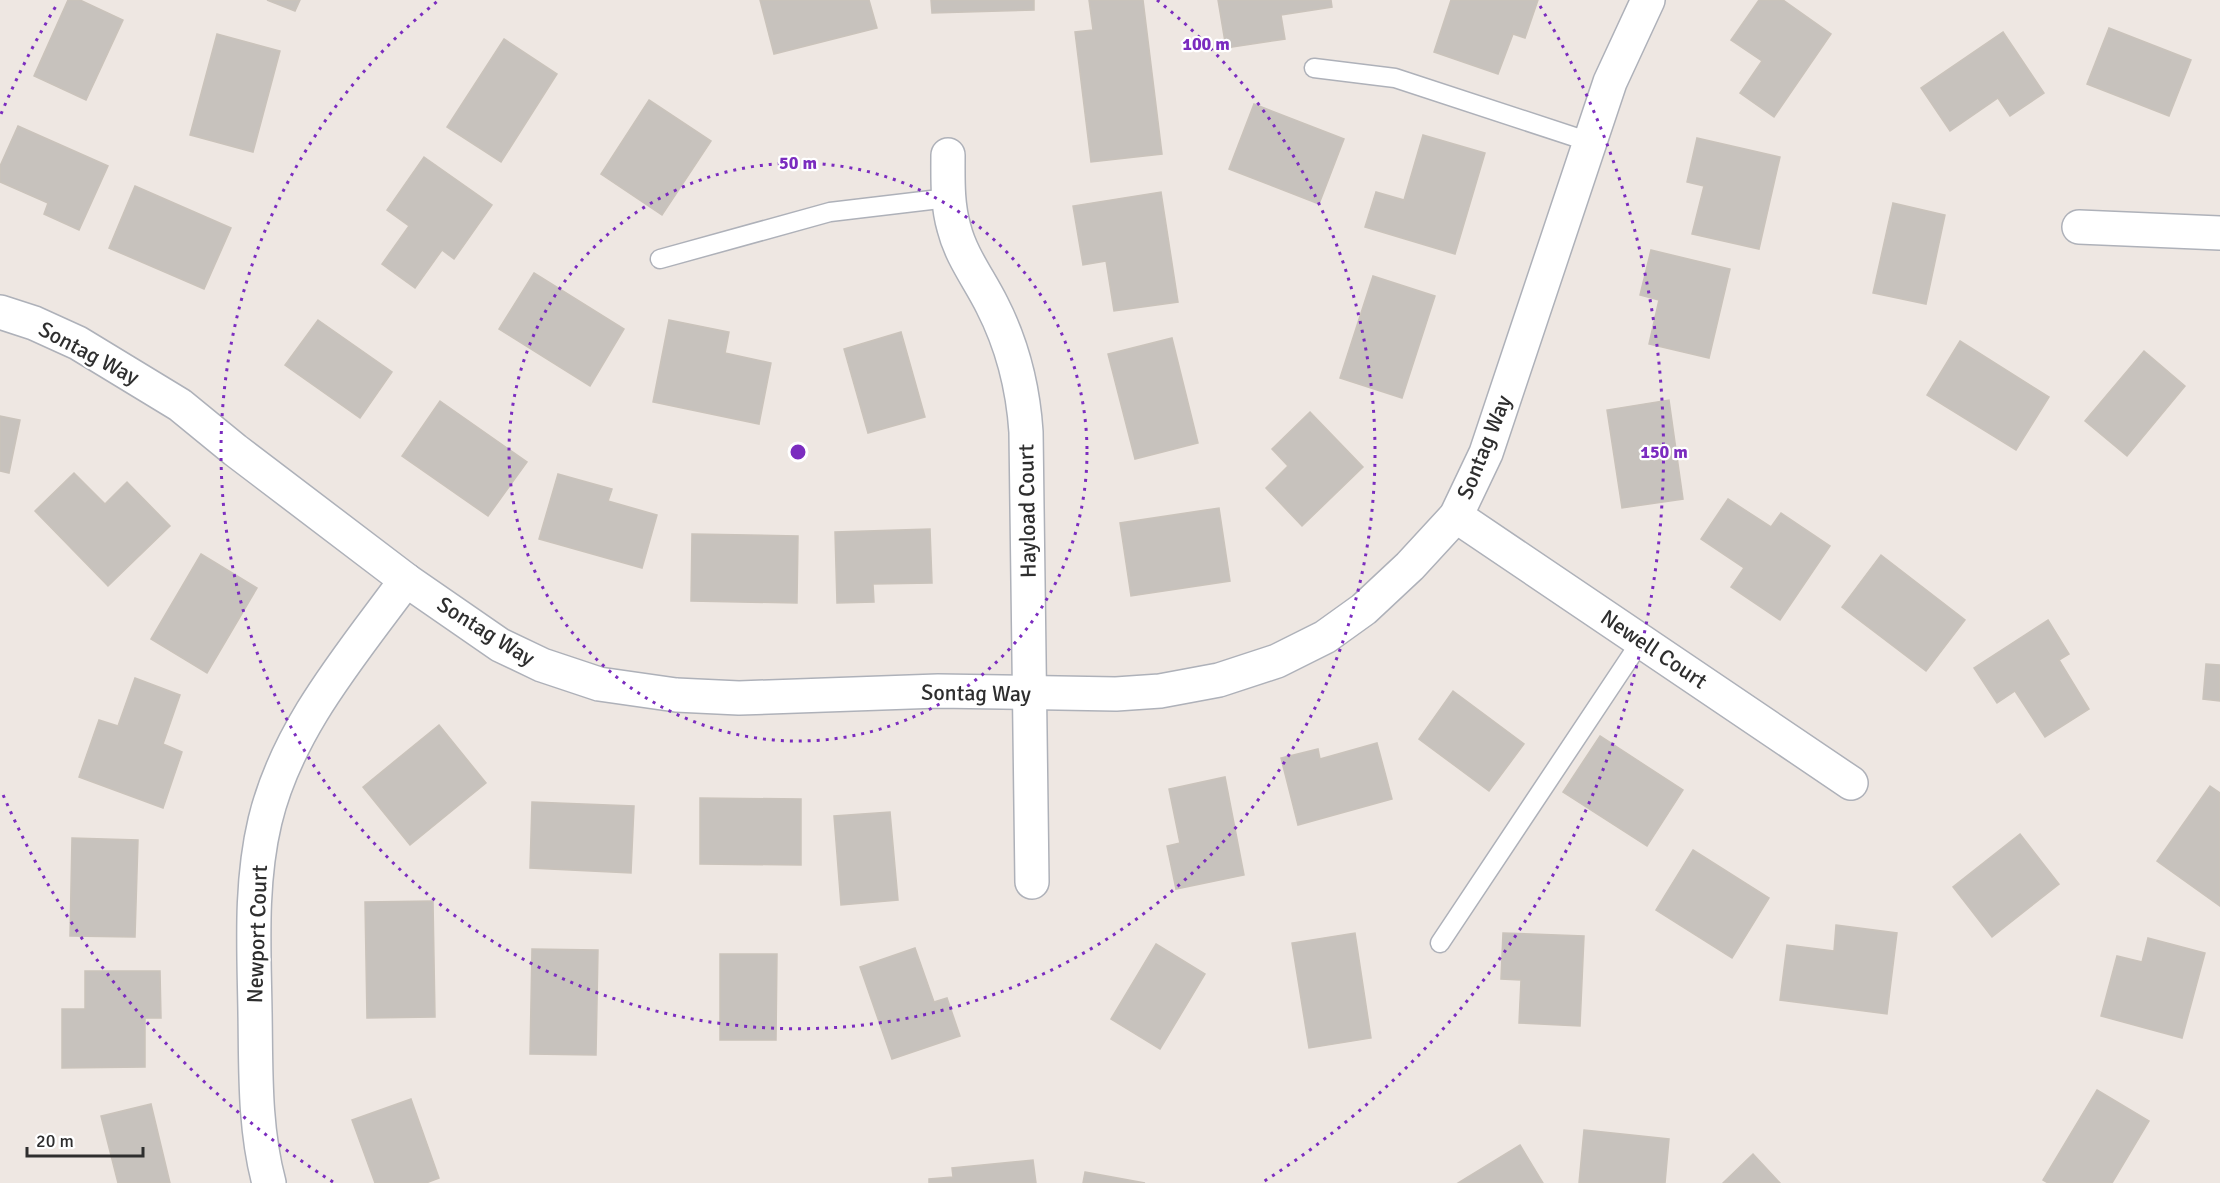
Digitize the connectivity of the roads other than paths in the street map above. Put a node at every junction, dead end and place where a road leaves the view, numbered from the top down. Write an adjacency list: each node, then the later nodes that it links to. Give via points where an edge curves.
1 (1648, 0): 3 (street, Sontag Way, via 1610,82)
2 (1314, 68): 3 (lane, via 1395,78)
3 (1590, 142): 10 (street, Sontag Way, via 1486,453)
4 (948, 155): 5 (street, Hayload Court)
5 (948, 198): 8 (lane, via 830,212); 13 (street, Hayload Court, via 964,257 1006,334 1024,398)
6 (2079, 227): 7 (street)
7 (2220, 233)
8 (660, 259)
9 (0, 312): 11 (street, Sontag Way, via 78,343 180,405)
10 (1456, 516): 12 (street, Newell Court); 13 (street, Sontag Way, via 1364,609 1325,637 1277,661 1220,680 1160,691)
11 (406, 580): 13 (street, Sontag Way, via 510,650 599,684 676,695 739,698 938,691); 17 (street, Newport Court, via 309,715 283,770 266,821 256,872 253,922 256,1106)
12 (1641, 640): 14 (street, Newell Court); 16 (lane)
13 (1029, 693): 15 (street, Hayload Court)
14 (1851, 783)
15 (1032, 882)
16 (1440, 943)
17 (269, 1183)

